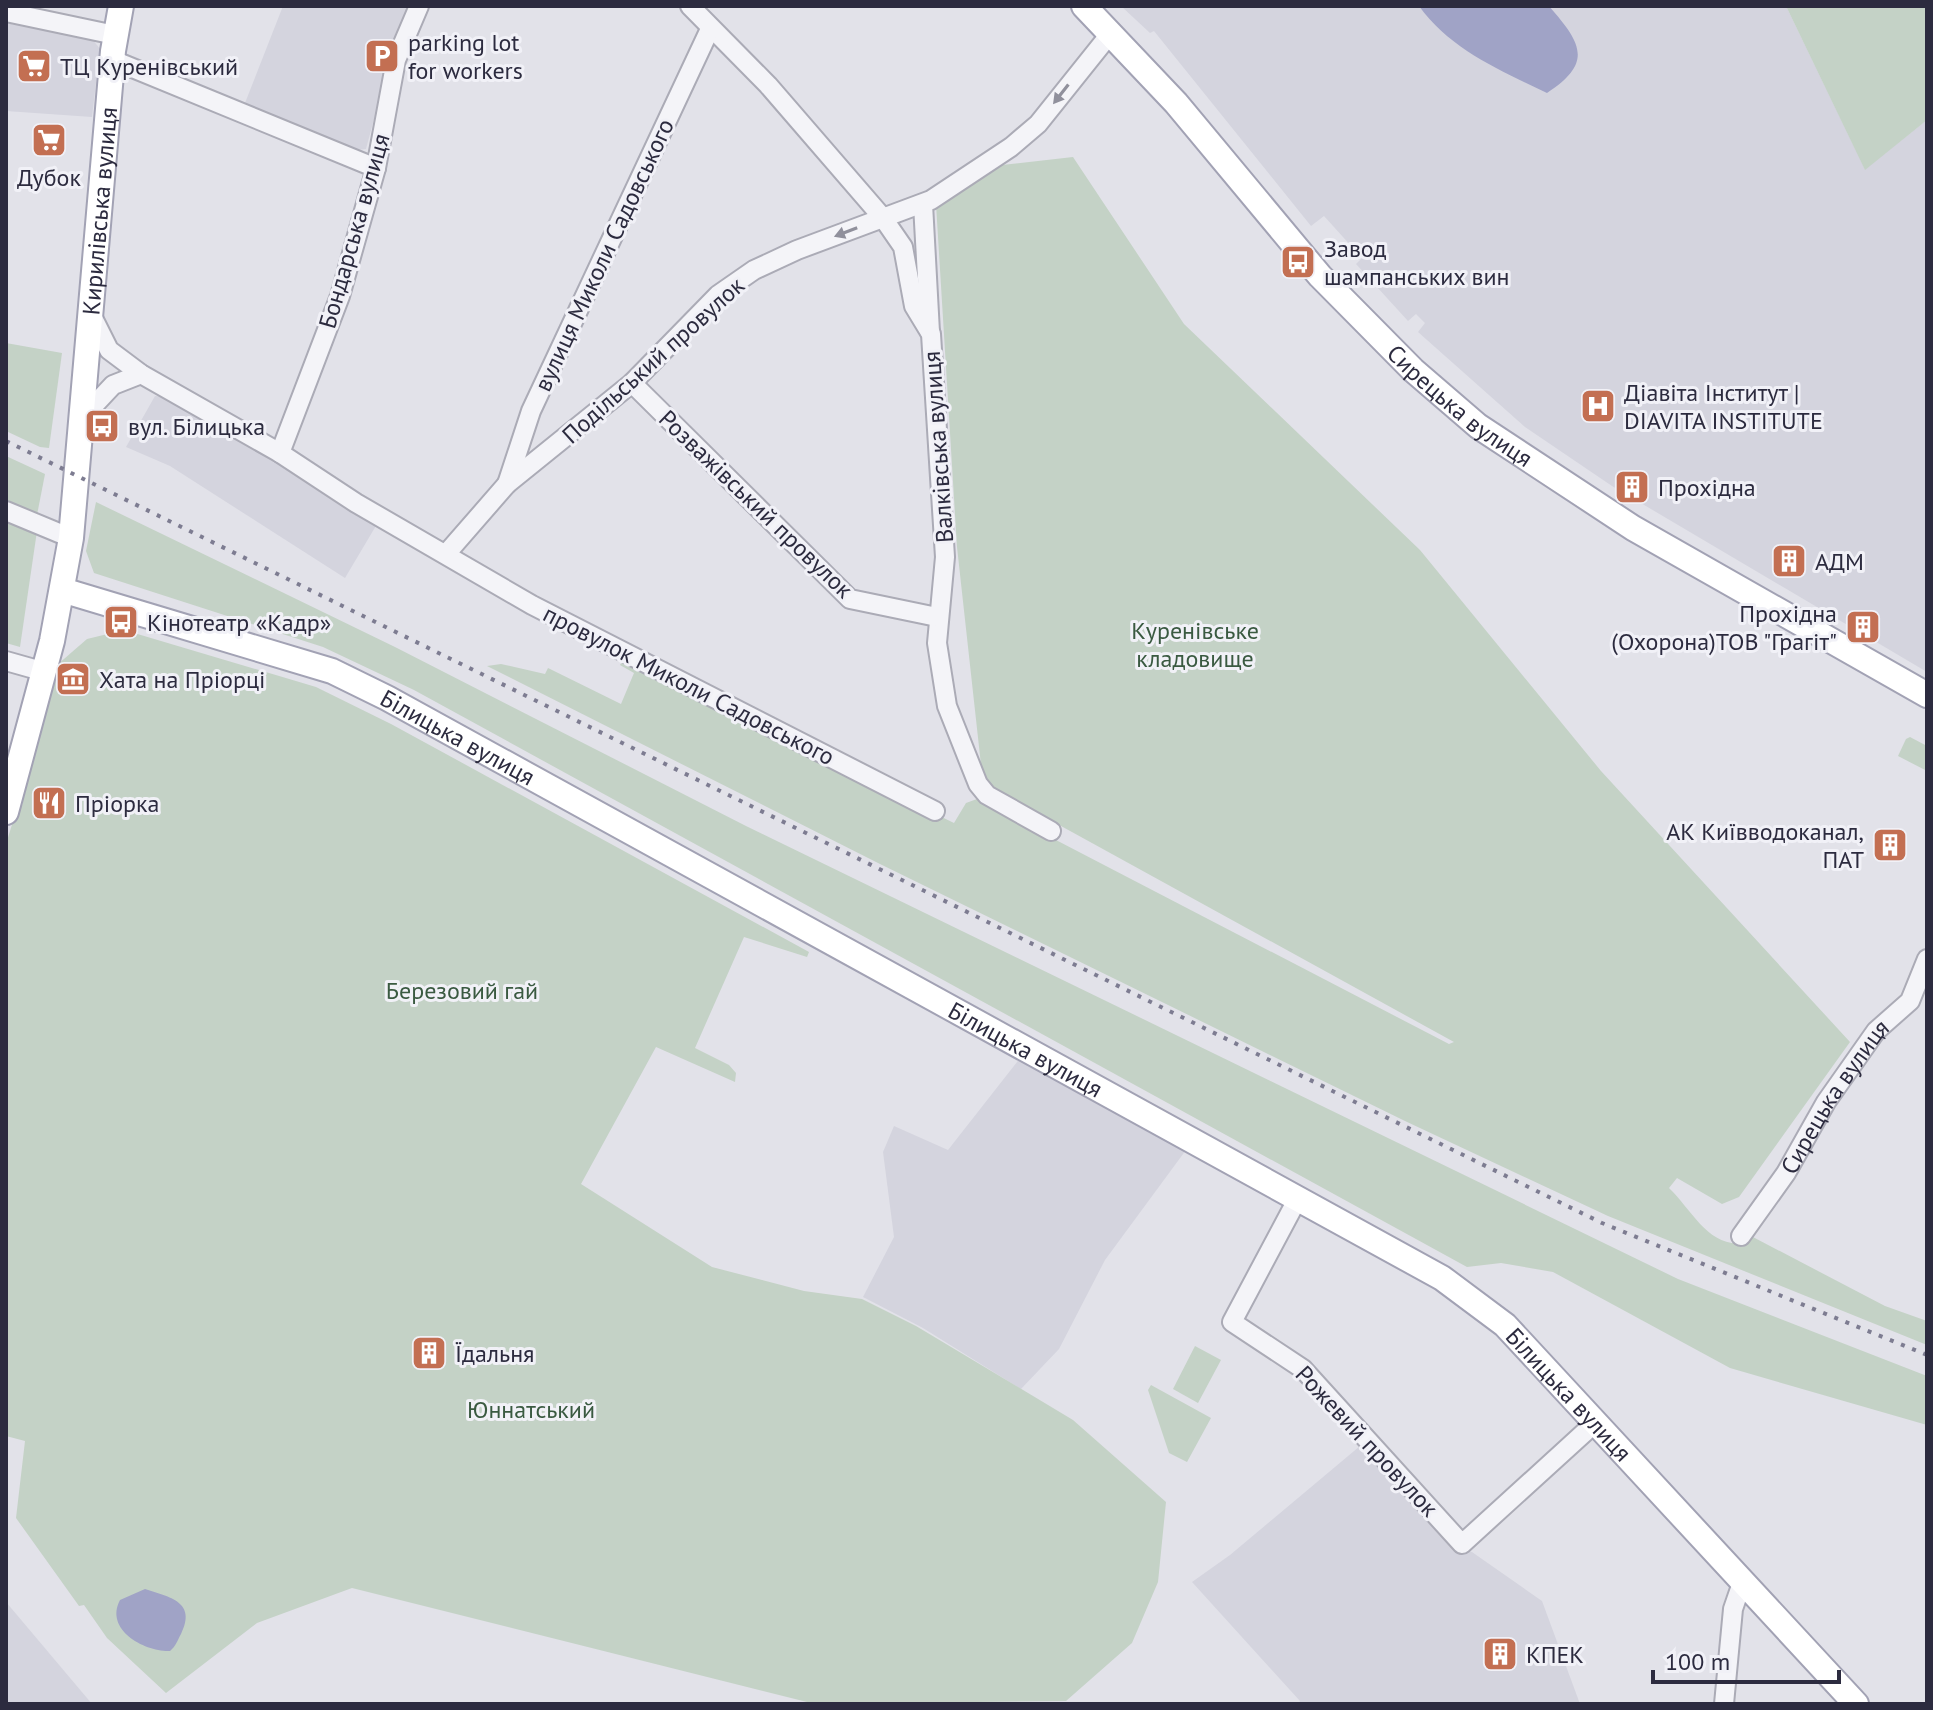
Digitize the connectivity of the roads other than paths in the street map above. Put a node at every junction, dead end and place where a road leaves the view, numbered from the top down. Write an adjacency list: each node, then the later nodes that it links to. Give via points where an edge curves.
1 (121, 6): 8 (main road, Кирилівська вулиця)
2 (419, 6): 10 (street, Бондарська вулиця, via 396,60)
3 (690, 6): 6 (street, Валківська вулиця)
4 (1084, 6): 7 (main road, Сирецька вулиця)
5 (6, 12): 8 (street)
6 (710, 29): 12 (street, Валківська вулиця, via 768,85); 19 (street, вулиця Миколи Садовського, via 531,411)
7 (1110, 34): 11 (street, Подільський провулок, one-way to 11, via 1038,124); 27 (main road, Сирецька вулиця, via 1176,103 1320,276 1413,370 1478,426 1633,528)
8 (115, 35): 9 (main road, Кирилівська вулиця)
9 (113, 60): 10 (street); 13 (main road, Кирилівська вулиця)
10 (376, 168): 18 (street, Бондарська вулиця, via 340,296)
11 (923, 204): 12 (street, Подільський провулок); 14 (street)
12 (883, 218): 14 (street, Валківська вулиця, via 903,247 914,306); 16 (street, Подільський провулок, one-way to 16, via 754,270 710,303)
13 (91, 314): 15 (street, via 109,350); 17 (main road, Кирилівська вулиця)
14 (931, 334): 24 (street, Валківська вулиця, via 945,557)
15 (141, 374): 17 (street, via 113,385); 18 (street)
16 (632, 383): 19 (street, Подільський провулок); 24 (street, Розважівський провулок, via 850,599)
17 (83, 417): 21 (main road, Кирилівська вулиця)
18 (280, 453): 22 (street)
19 (507, 484): 22 (street, Подільський провулок)
20 (6, 511): 21 (street)
21 (71, 538): 23 (main road, Кирилівська вулиця)
22 (446, 554): 28 (street, провулок Миколи Садовського, via 532,605)
23 (62, 590): 26 (main road, Кирилівська вулиця); 32 (main road, Білицька вулиця, via 332,671 373,691)
24 (937, 617): 30 (street, Валківська вулиця, via 947,706 978,784 987,795)
25 (6, 661): 26 (street)
26 (45, 672): 29 (main road, Кирилівська вулиця)
27 (1927, 695)
28 (935, 811)
29 (6, 812)
30 (1051, 831)
31 (1927, 959): 33 (street, Сирецька вулиця, via 1910,1001 1876,1031)
32 (1298, 1198): 34 (main road, Білицька вулиця, via 1470,1298 1505,1325); 34 (street, Рожевий провулок, via 1232,1322 1303,1369 1462,1544)
33 (1741, 1236)
34 (1596, 1422): 35 (main road, Білицька вулиця)
35 (1743, 1580): 36 (street, via 1733,1609); 37 (main road, Білицька вулиця)
36 (1724, 1704)
37 (1856, 1704)

